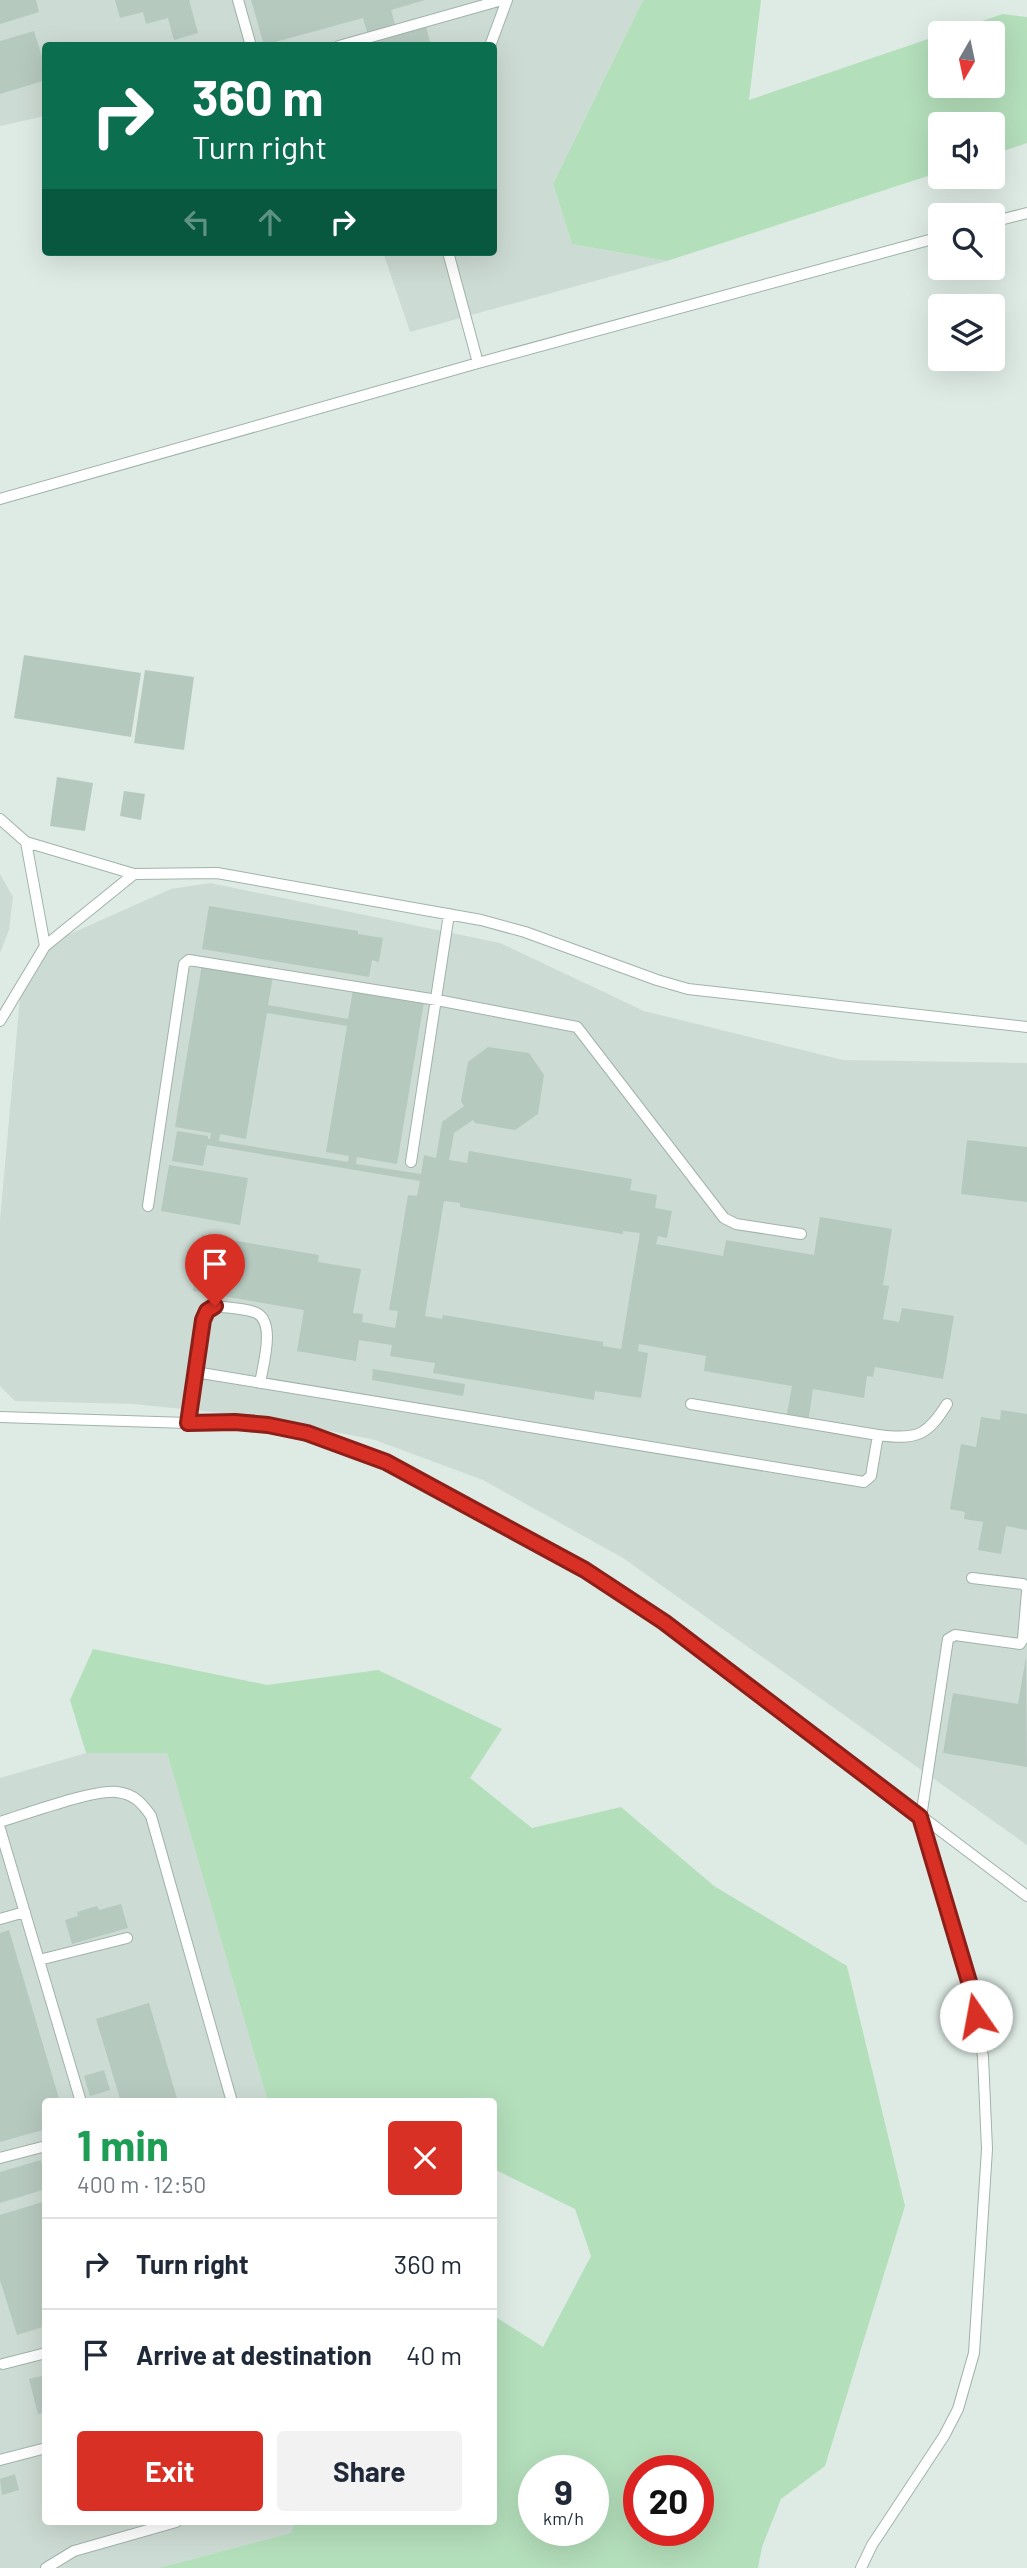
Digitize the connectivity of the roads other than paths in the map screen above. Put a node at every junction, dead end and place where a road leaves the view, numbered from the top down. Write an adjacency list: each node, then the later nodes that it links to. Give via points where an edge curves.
1 (238, 0): 3 (lane)
2 (504, 0): 4 (lane); 5 (lane)
3 (250, 42)
4 (353, 42)
5 (491, 42)
6 (1027, 213): 7 (lane)
7 (1005, 219)
8 (928, 240): 10 (lane)
9 (449, 256): 10 (lane)
10 (478, 363): 11 (lane)
11 (0, 499)
12 (0, 819): 13 (lane)
13 (26, 842): 14 (lane); 16 (lane)
14 (134, 874): 15 (lane, via 217,873); 16 (lane)
15 (449, 914): 17 (lane); 19 (lane, via 525,932 688,989)
16 (45, 946): 18 (lane)
17 (437, 1000): 20 (lane); 21 (lane, via 189,960 184,964); 22 (lane, via 577,1027 723,1219)
18 (0, 1021)
19 (1027, 1027)
20 (411, 1162)
21 (148, 1206)
22 (802, 1234)
23 (195, 1372): 24 (lane); 24 (lane, via 207,1311 215,1306 257,1312 268,1333); 28 (lane)
24 (260, 1383): 29 (lane, via 864,1482 871,1476)
25 (691, 1404): 29 (lane)
26 (947, 1404): 29 (lane, via 924,1433)
27 (0, 1417): 28 (lane)
28 (188, 1423): 32 (lane, via 268,1425 344,1444 543,1546 664,1622)
29 (878, 1435)
30 (972, 1578): 31 (lane, via 1023,1584)
31 (1027, 1590): 32 (lane, via 1020,1644 955,1635 948,1639)
32 (920, 1817): 35 (lane); 50 (lane, via 973,1995 984,2057 987,2149 974,2353 958,2409 944,2436)
33 (0, 1822): 41 (lane, via 95,1794 117,1792 140,1800 151,1816)
34 (0, 1829): 36 (lane)
35 (1027, 1896)
36 (24, 1912): 37 (lane); 39 (lane)
37 (0, 1919)
38 (127, 1938): 39 (lane)
39 (39, 1960): 40 (lane)
40 (80, 2098)
41 (231, 2098)
42 (42, 2147): 43 (lane)
43 (0, 2158)
44 (42, 2354): 45 (lane)
45 (3, 2364)
46 (42, 2449): 47 (lane)
47 (0, 2460)
48 (162, 2525): 49 (lane, via 74,2552)
49 (46, 2568)
50 (861, 2568)

